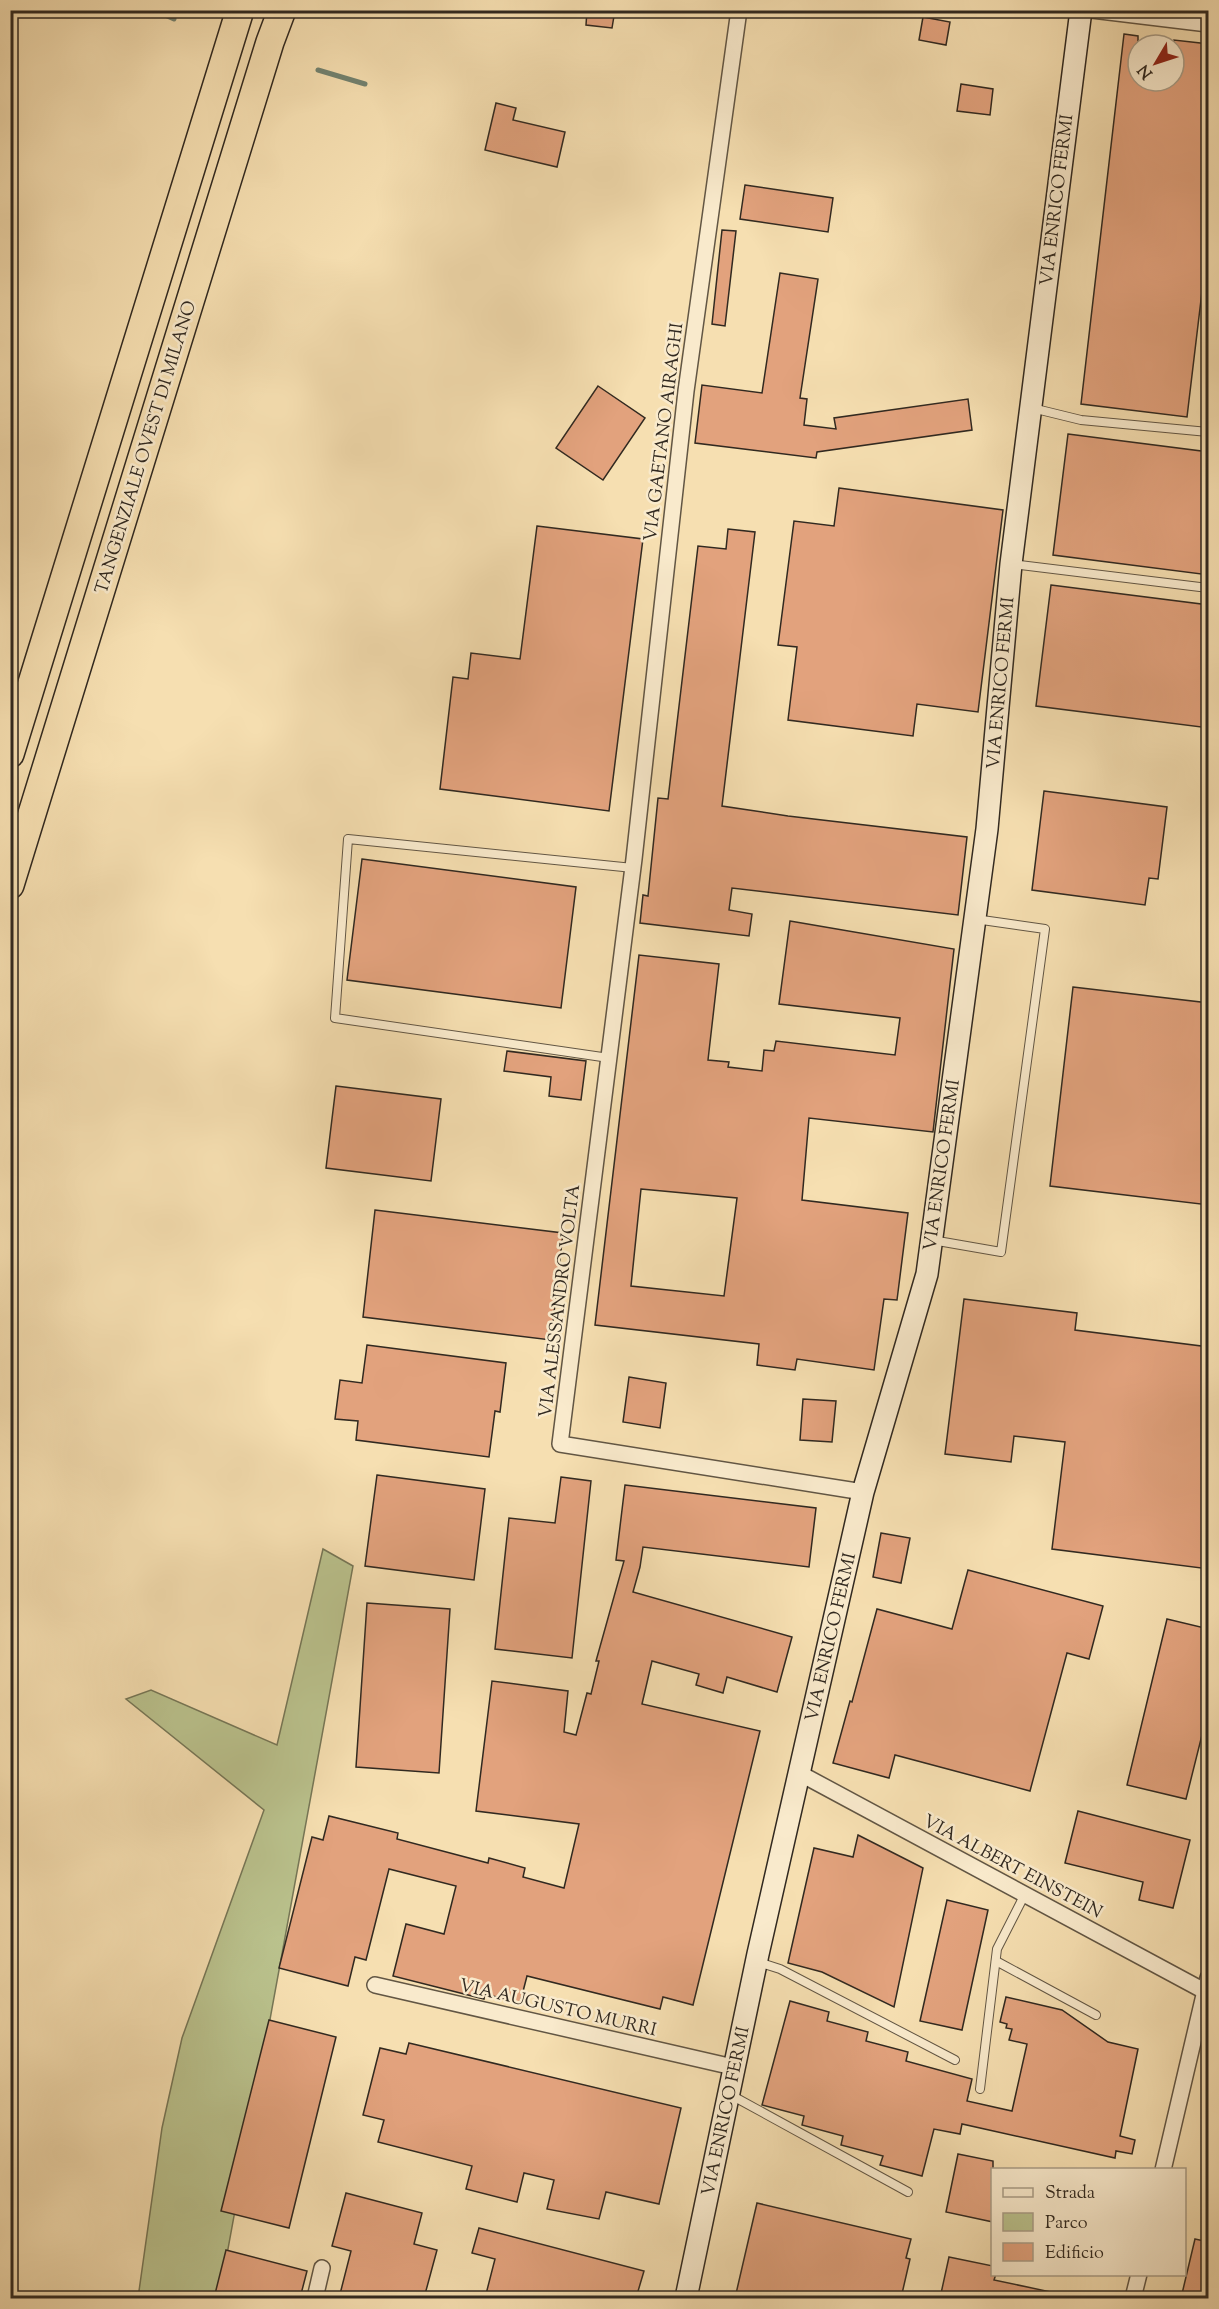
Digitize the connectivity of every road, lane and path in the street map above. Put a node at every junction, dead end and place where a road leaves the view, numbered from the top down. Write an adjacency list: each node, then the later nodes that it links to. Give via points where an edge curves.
1 (240, 10): 11 (highway)
2 (282, 10): 13 (highway, TANGENZIALE OVEST DI MILANO)
3 (739, 10): 12 (street, VIA GAETANO AIRAGHI, via 686,391)
4 (1081, 10): 7 (street, VIA ENRICO FERMI)
5 (1092, 10): 6 (street)
6 (1209, 24)
7 (1031, 407): 8 (lane, via 1081,420); 9 (street, VIA ENRICO FERMI)
8 (1209, 432)
9 (1011, 564): 10 (lane); 14 (street, VIA ENRICO FERMI, via 987,829)
10 (1209, 588)
11 (10, 754)
12 (633, 863): 15 (street, VIA ALESSANDRO VOLTA); 15 (lane, via 348,838 335,1018)
13 (10, 885)
14 (974, 919): 16 (street, VIA ENRICO FERMI); 16 (lane, via 1045,929 1001,1252)
15 (609, 1058): 17 (street, VIA ALESSANDRO VOLTA, via 560,1444)
16 (931, 1240): 17 (street, VIA ENRICO FERMI, via 927,1274)
17 (863, 1492): 18 (street, VIA ENRICO FERMI)
18 (799, 1773): 19 (street, VIA ALBERT EINSTEIN); 20 (street, VIA ENRICO FERMI)
19 (1025, 1894): 21 (lane, via 997,1949); 23 (street, VIA ALBERT EINSTEIN)
20 (756, 1961): 25 (lane, via 780,1969); 26 (street, VIA ENRICO FERMI)
21 (996, 1961): 24 (lane); 27 (lane)
22 (375, 1985): 26 (street, VIA AUGUSTO MURRI)
23 (1208, 1987): 29 (street)
24 (1096, 2015)
25 (955, 2060)
26 (733, 2067): 28 (street, VIA ENRICO FERMI)
27 (980, 2089)
28 (728, 2093): 30 (lane); 34 (street, VIA ENRICO FERMI)
29 (1164, 2168)
30 (908, 2192)
31 (322, 2268): 33 (street)
32 (1138, 2276): 35 (street)
33 (315, 2298)
34 (686, 2298)
35 (1133, 2298)

